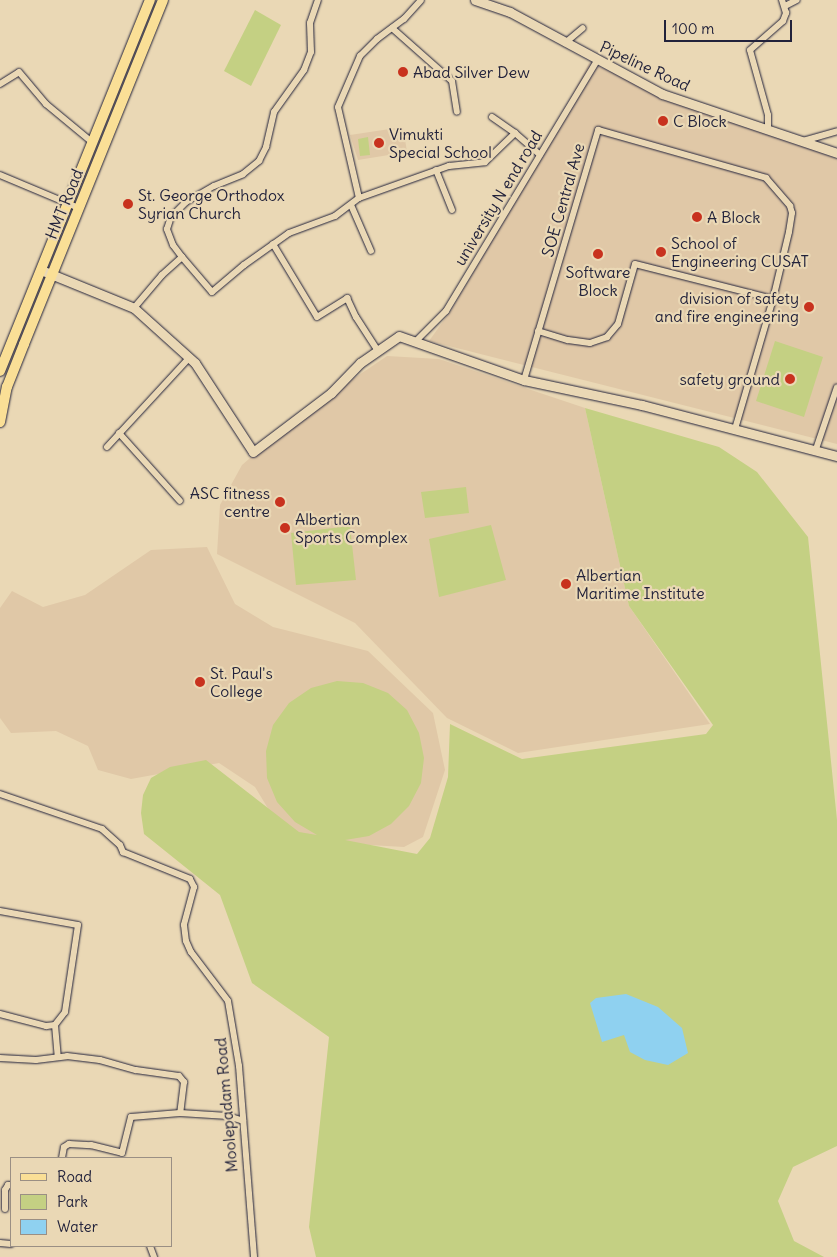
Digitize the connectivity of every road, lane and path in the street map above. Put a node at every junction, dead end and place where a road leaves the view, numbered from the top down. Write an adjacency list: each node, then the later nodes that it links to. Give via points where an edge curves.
1 (150, 0): 18 (main road, HMT Road)
2 (163, 0): 26 (main road, HMT Road)
3 (318, 0): 30 (street, via 310,23 311,52 304,70 274,112 266,147 259,161 243,174 186,202 171,217 167,229)
4 (422, 0): 8 (street)
5 (475, 0): 10 (street, Pipeline Road, via 510,12)
6 (797, 0): 7 (street)
7 (784, 3): 15 (street, via 786,13 783,21 750,50 768,115)
8 (392, 28): 13 (street, via 452,81); 24 (street, via 360,56 338,107)
9 (583, 28): 10 (street)
10 (564, 43): 11 (street, Pipeline Road)
11 (597, 61): 15 (street, Pipeline Road, via 662,94); 21 (street, university N end road)
12 (0, 84): 18 (street, via 19,72 46,104)
13 (457, 112)
14 (492, 117): 17 (street)
15 (768, 130): 19 (street, Pipeline Road)
16 (837, 132): 19 (street)
17 (515, 133): 21 (street); 22 (street, via 485,162 469,162)
18 (92, 142): 26 (main road, HMT Road)
19 (802, 142): 20 (street, Pipeline Road)
20 (837, 154)
21 (540, 155): 36 (street, university N end road, via 446,311)
22 (436, 170): 24 (street); 27 (street)
23 (0, 174): 26 (street)
24 (360, 198): 25 (street)
25 (351, 205): 28 (street, via 335,216 289,234); 29 (street)
26 (74, 206): 31 (main road, HMT Road); 32 (main road, HMT Road)
27 (452, 210)
28 (273, 244): 30 (street, via 212,292); 37 (street, via 316,317 347,298)
29 (371, 251)
30 (182, 257): 34 (street)
31 (41, 270): 32 (street); 38 (main road, HMT Road)
32 (52, 275): 34 (street); 43 (main road, HMT Road, via 7,387)
33 (773, 299): 35 (street, via 635,264 618,324 607,337 590,343); 35 (street, SOE Central Ave, via 792,213 790,206 766,178 598,130); 44 (street)
34 (134, 308): 39 (street)
35 (538, 331): 41 (street, SOE Central Ave)
36 (415, 342): 37 (street, via 399,336); 41 (street)
37 (378, 350): 39 (street, via 330,393 253,452)
38 (3, 354): 40 (main road, HMT Road)
39 (190, 357): 45 (street)
40 (0, 371)
41 (524, 380): 44 (street)
42 (837, 388): 47 (street)
43 (0, 422)
44 (735, 429): 47 (street)
45 (119, 433): 46 (street); 49 (street)
46 (107, 447)
47 (816, 450): 48 (street)
48 (837, 456)
49 (180, 501)
50 (0, 794): 57 (street, Moolepadam Road, via 90,824 109,834 123,852 190,879 194,887 184,925 186,941 228,1001 239,1066)
51 (0, 911): 53 (street, via 78,926 65,1012)
52 (0, 1014): 53 (street, via 46,1026)
53 (55, 1025): 54 (street)
54 (58, 1057): 55 (street, via 36,1060); 56 (street, via 100,1060 136,1070 179,1076 184,1082)
55 (0, 1058)
56 (180, 1113): 57 (street, via 228,1116); 58 (street, via 130,1117 122,1153 91,1145 69,1144 64,1147)
57 (243, 1121): 61 (street, Moolepadam Road)
58 (62, 1157)
59 (10, 1185): 60 (street, via 5,1190)
60 (5, 1209)
61 (254, 1257)

